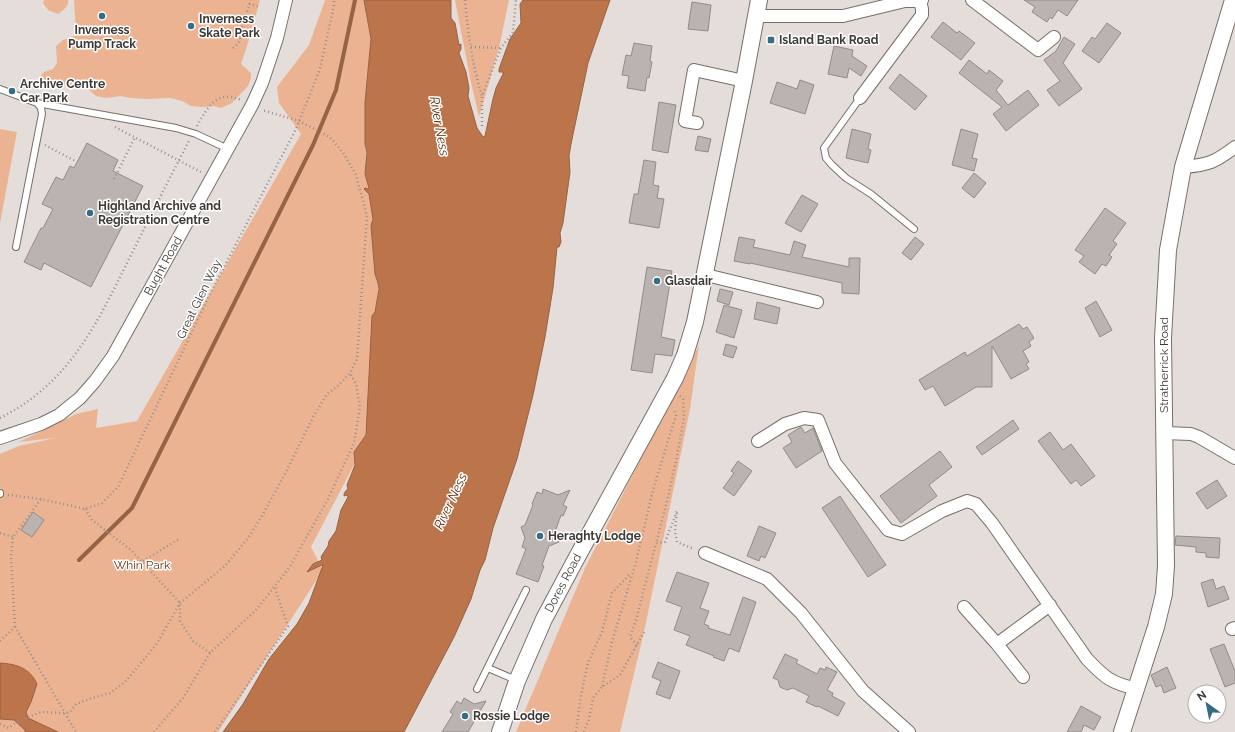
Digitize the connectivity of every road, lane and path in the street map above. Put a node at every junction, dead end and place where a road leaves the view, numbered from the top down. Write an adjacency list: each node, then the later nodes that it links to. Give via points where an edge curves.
1 (251, 0): 9 (path)
2 (286, 0): 21 (street, Bught Road, via 277,38)
3 (334, 0): 22 (path, Great Glen Way, via 320,69)
4 (465, 0): 13 (path)
5 (516, 0): 15 (path, via 513,32)
6 (972, 0): 12 (street, via 1038,50)
7 (1233, 0): 34 (main road, Stratherrick Road)
8 (921, 1): 11 (street, via 905,1 843,16); 19 (street, via 922,15)
9 (249, 4): 10 (path); 14 (path, via 240,39)
10 (260, 7)
11 (758, 8): 16 (main road)
12 (1054, 38)
13 (471, 47): 15 (path); 18 (path)
14 (232, 48)
15 (501, 48): 18 (path)
16 (744, 81): 23 (street, via 694,70 685,121); 39 (main road)
17 (0, 89): 20 (lane)
18 (482, 96): 24 (path)
19 (860, 98): 37 (lane, via 824,148 826,158 846,178)
20 (37, 103): 29 (lane, via 42,114); 31 (lane, via 176,128)
21 (252, 105): 22 (path); 26 (path, via 233,97 219,99 206,110); 31 (street, Bught Road)
22 (299, 121): 41 (path, via 330,137 344,154 356,175 367,216 357,359); 50 (path, Great Glen Way, via 209,296 118,487 102,503)
23 (696, 123)
24 (482, 126)
25 (114, 127): 28 (path)
26 (196, 129)
27 (193, 135): 32 (path)
28 (135, 137): 32 (path); 36 (path)
29 (37, 142): 33 (path); 38 (lane)
30 (1235, 147): 34 (street, via 1218,160 1201,166)
31 (228, 149): 35 (street, Bught Road)
32 (179, 160): 35 (path); 43 (path, via 80,350 49,385)
33 (77, 162)
34 (1184, 167): 44 (main road, Stratherrick Road, via 1168,250 1163,338)
35 (212, 177): 45 (street, Bught Road, via 113,356 95,381 80,398 59,415)
36 (114, 179)
37 (914, 228)
38 (16, 247)
39 (706, 275): 40 (street); 42 (main road, via 685,355)
40 (817, 302)
41 (350, 373): 58 (path, via 356,384 360,407 354,443 328,499 289,568); 60 (path, via 328,394 313,417 286,472 248,538 225,566)
42 (670, 386): 54 (path, via 683,399 684,418); 57 (path, via 676,415 653,490); 71 (main road, Dores Road, via 544,619)
43 (0, 418)
44 (1164, 433): 47 (street, via 1200,437); 74 (main road, Stratherrick Road, via 1164,594)
45 (0, 438)
46 (758, 441): 61 (street, via 785,424 804,418 818,420 835,463 888,530 902,534 942,511 967,502 976,504)
47 (1235, 458)
48 (7, 494): 49 (path)
49 (41, 499): 50 (path); 52 (path)
50 (85, 510): 56 (path, via 92,520)
51 (0, 532): 52 (path)
52 (13, 537): 63 (path, via 11,557)
53 (179, 539): 56 (path)
54 (656, 542): 55 (path, via 665,542 677,511 677,542); 67 (path, via 630,637)
55 (705, 552): 83 (street, via 767,579 801,613 863,690)
56 (143, 561): 60 (path)
57 (633, 571): 72 (path); 81 (path, via 612,593 602,632 588,663)
58 (275, 586): 68 (path, via 256,610); 79 (path, via 288,626)
59 (526, 590): 69 (lane)
60 (180, 603): 68 (path, via 180,621 193,641); 75 (path, via 156,645 125,682 110,693 76,704)
61 (1050, 605): 66 (street); 74 (street, via 1087,659 1101,673 1112,681)
62 (964, 606): 66 (street)
63 (15, 627): 65 (path); 75 (path)
64 (644, 632): 67 (path)
65 (0, 641)
66 (997, 644): 70 (street)
67 (637, 645): 72 (path, via 620,675)
68 (210, 653): 78 (path, via 183,698)
69 (488, 668): 71 (lane); 73 (lane)
70 (1023, 677)
71 (517, 680): 80 (main road, Dores Road)
72 (602, 687): 82 (path, via 594,698)
73 (476, 689)
74 (1137, 689): 84 (main road, Stratherrick Road)
75 (66, 714): 76 (path, via 41,712 9,728); 77 (path)
76 (0, 724)
77 (76, 732)
78 (154, 732)
79 (215, 732)
80 (500, 732)
81 (576, 732)
82 (584, 732)
83 (909, 732)
84 (1122, 732)

